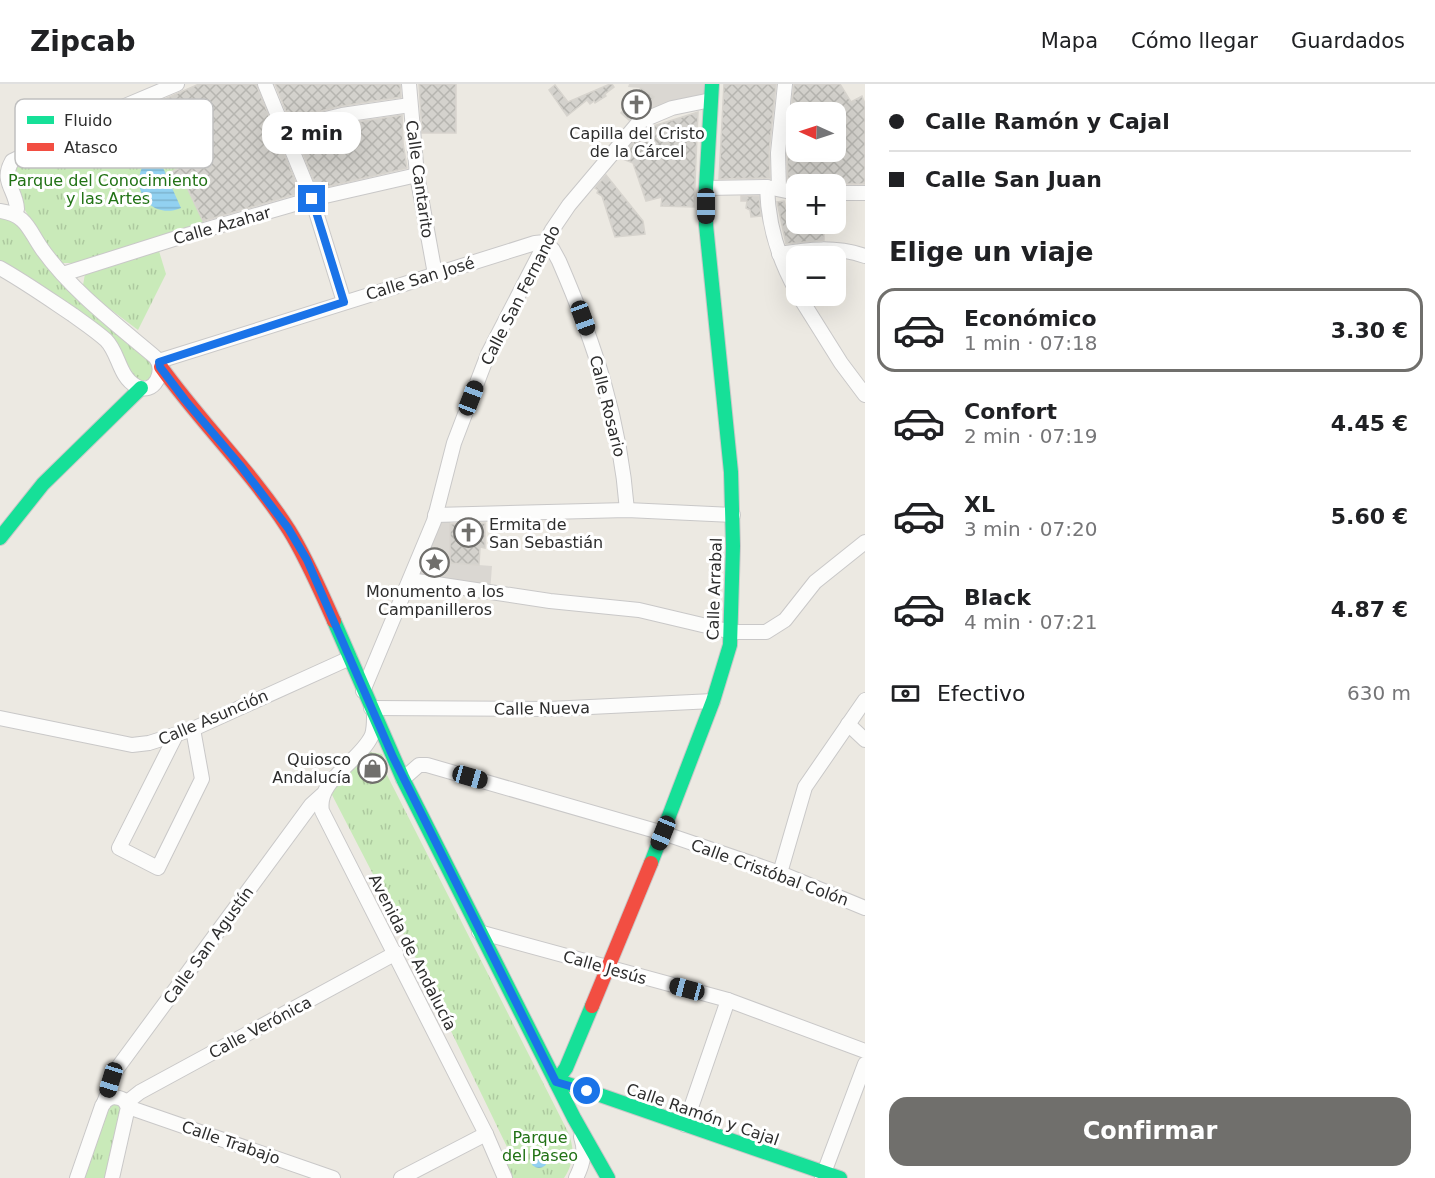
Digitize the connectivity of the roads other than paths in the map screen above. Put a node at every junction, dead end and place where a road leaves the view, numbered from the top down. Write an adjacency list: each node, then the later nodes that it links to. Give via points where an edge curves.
1 (177, 84): 6 (street)
2 (265, 84): 9 (street)
3 (409, 84): 8 (street, Calle Cantarito)
4 (712, 84): 7 (street, Calle Arrabal)
5 (785, 84): 14 (street)
6 (141, 99)
7 (711, 100): 13 (street, Calle Arrabal); 21 (street, Calle San Fernando, via 672,108 639,122 569,206)
8 (410, 105): 9 (street); 12 (street, Calle Cantarito)
9 (284, 129): 18 (street)
10 (15, 160): 11 (street)
11 (2, 173): 20 (street)
12 (417, 175): 18 (street, Calle Azahar); 27 (street, Calle Cantarito)
13 (706, 188): 14 (street); 36 (street, Calle Arrabal, via 708,252)
14 (773, 188): 15 (street); 22 (street, via 769,213)
15 (786, 191)
16 (846, 193): 17 (street)
17 (865, 193)
18 (312, 199): 26 (street, Calle Azahar); 28 (street)
19 (0, 211): 20 (street)
20 (19, 214): 26 (street)
21 (545, 242): 27 (street, Calle San José); 34 (street, Calle Rosario, via 559,261 576,300 613,411); 35 (street, Calle San Fernando, via 488,354 454,443)
22 (779, 254): 23 (street, via 825,248); 25 (street)
23 (865, 256)
24 (0, 268): 31 (street, via 99,334 114,350 126,377 136,386)
25 (786, 269)
26 (63, 274): 30 (street)
27 (435, 274): 28 (street, Calle San José)
28 (344, 302): 30 (street, Calle San José)
29 (805, 306): 32 (street)
30 (160, 364): 31 (street, via 160,375); 33 (street)
31 (147, 386): 33 (street); 37 (street, via 43,484)
32 (865, 395)
33 (185, 400): 41 (street, via 234,457 297,542)
34 (627, 510): 35 (street); 36 (street)
35 (435, 515): 39 (street, Calle San Fernando)
36 (733, 515): 40 (street, Calle Arrabal)
37 (0, 538)
38 (865, 542): 40 (street, via 814,582 784,620 771,630)
39 (410, 580): 40 (street, via 639,610); 42 (street, Calle San Fernando)
40 (732, 632): 44 (street, Calle Arrabal)
41 (350, 658): 42 (street); 48 (street, Calle Asunción)
42 (363, 691): 45 (street)
43 (865, 700): 47 (street)
44 (713, 701): 45 (street, Calle Nueva, via 549,709); 55 (street, Calle Arrabal)
45 (372, 711): 51 (street, via 373,732); 52 (street)
46 (0, 718): 49 (street, Calle Asunción, via 132,745 150,744)
47 (848, 724): 50 (street); 56 (street, via 805,787)
48 (193, 729): 49 (street, Calle Asunción); 49 (street, via 202,779 158,868 119,848)
49 (176, 735)
50 (865, 740)
51 (361, 750): 52 (street, via 381,749); 54 (street)
52 (393, 757): 53 (street)
53 (404, 779): 55 (street, Calle Cristóbal Colón, via 419,765 427,765); 58 (street)
54 (322, 795): 59 (street, Avenida de Andalucía, via 325,817); 65 (street, Calle San Agustín, via 116,1070)
55 (663, 833): 56 (street, Calle Cristóbal Colón); 60 (street, Calle Arrabal)
56 (780, 873): 57 (street, Calle Cristóbal Colón)
57 (865, 908)
58 (479, 932): 60 (street, Calle Jesús); 64 (street)
59 (396, 953): 66 (street, Calle Verónica, via 140,1092); 69 (street, Avenida de Andalucía)
60 (606, 967): 61 (street, Calle Jesús); 64 (street, Calle Arrabal, via 566,1068)
61 (728, 1000): 62 (street, Calle Jesús); 68 (street)
62 (865, 1051)
63 (865, 1064): 70 (street)
64 (556, 1082): 67 (street); 68 (street, Calle Ramón y Cajal)
65 (104, 1103): 66 (street, Calle Trabajo, via 113,1097 121,1098); 71 (street, Calle San Agustín)
66 (127, 1105): 72 (street); 73 (street, Calle Trabajo)
67 (574, 1118): 76 (street, via 584,1152); 77 (street)
68 (685, 1125): 70 (street, Calle Ramón y Cajal)
69 (486, 1134): 74 (street); 75 (street, Avenida de Andalucía)
70 (823, 1175): 78 (street, Calle Ramón y Cajal)
71 (77, 1178)
72 (112, 1178)
73 (333, 1178)
74 (401, 1178)
75 (505, 1178)
76 (576, 1178)
77 (608, 1178)
78 (840, 1178)

